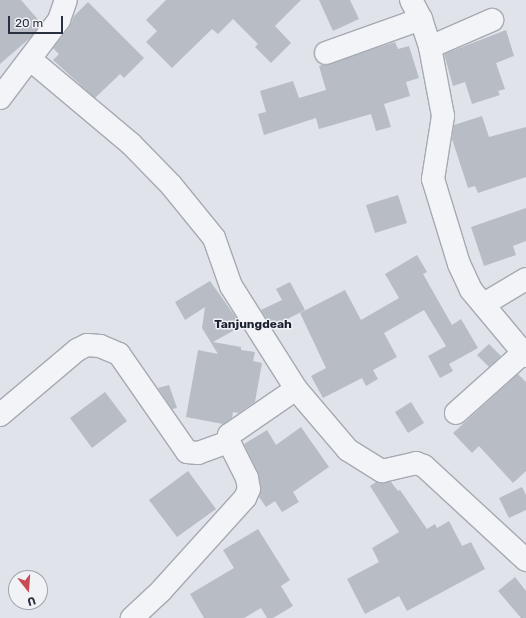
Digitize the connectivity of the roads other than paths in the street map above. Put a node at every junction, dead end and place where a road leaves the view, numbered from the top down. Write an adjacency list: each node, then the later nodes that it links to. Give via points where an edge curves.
1 (66, 0): 7 (street, via 59,20)
2 (411, 0): 3 (street)
3 (421, 19): 5 (street); 6 (street)
4 (492, 20): 5 (street)
5 (430, 47): 10 (street, via 443,116 433,179 459,264 471,290)
6 (326, 53)
7 (31, 60): 8 (street); 12 (street, via 131,144 171,185 214,238 239,300)
8 (0, 98)
9 (526, 279): 10 (street)
10 (484, 304): 11 (street)
11 (525, 355): 13 (street)
12 (296, 389): 15 (street, via 237,427 229,435); 16 (street, via 348,450 382,471 416,463 424,466)
13 (456, 413)
14 (0, 415): 15 (street, via 77,350 87,345 100,346 119,354 186,452 198,453)
15 (229, 442): 17 (street, via 247,478 249,489 245,498 161,591)
16 (526, 560)
17 (132, 618)

